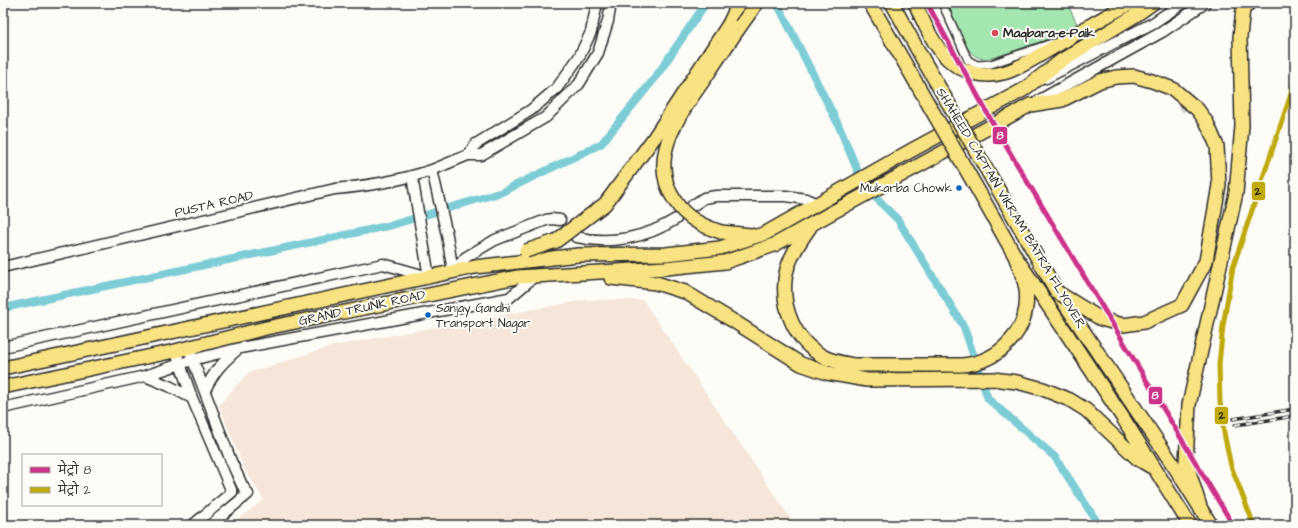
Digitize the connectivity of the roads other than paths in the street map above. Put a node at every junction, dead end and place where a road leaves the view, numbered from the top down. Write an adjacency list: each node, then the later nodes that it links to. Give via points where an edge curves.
1 (597, 3): 17 (main road, via 591,32 579,56 557,88 531,110 476,144)
2 (611, 3): 17 (main road, via 598,53 578,84 546,118 481,155)
3 (739, 3): 28 (highway, bridge, via 728,25 654,138 605,204 556,241)
4 (757, 3): 25 (highway, bridge, via 680,116 667,144 664,166 670,194 679,208 691,219 705,228)
5 (870, 3): 27 (highway, SHAHEED CAPTAIN VIKRAM BATRA FLYOVER, bridge)
6 (915, 3): 14 (highway, via 944,56 963,70 978,75 1010,71)
7 (942, 3): 14 (street, via 968,60 977,65 991,64)
8 (1131, 3): 14 (highway)
9 (1154, 3): 15 (highway, GRAND TRUNK ROAD, via 1062,60)
10 (1183, 3): 15 (main road, via 1153,23)
11 (1205, 3): 16 (main road, via 1162,32)
12 (1249, 3): 50 (highway, via 1243,9 1240,37 1242,126 1236,193 1189,405 1186,462)
13 (893, 5): 34 (highway, SHAHEED CAPTAIN VIKRAM BATRA FLYOVER, bridge)
14 (1075, 35)
15 (1023, 90): 20 (highway, GRAND TRUNK ROAD)
16 (1030, 105): 24 (highway, GRAND TRUNK ROAD); 34 (highway, GRAND TRUNK ROAD, bridge, via 1062,100 1100,81 1134,76 1173,89 1198,110 1217,146 1219,185 1206,261 1182,305 1144,322 1123,325 1101,319)
17 (468, 155): 18 (main road, PUSTA ROAD)
18 (432, 170): 19 (main road, PUSTA ROAD); 30 (main road)
19 (412, 176): 29 (main road, PUSTA ROAD, via 367,186 335,189); 33 (main road)
20 (823, 201): 21 (main road, via 786,196 716,196 704,198); 25 (highway, GRAND TRUNK ROAD)
21 (692, 206)
22 (676, 219): 26 (main road, via 647,234 633,237 590,241)
23 (560, 220): 30 (main road, via 546,220 495,240 466,257)
24 (812, 223): 27 (highway, via 791,258 786,273 784,292 788,314 795,329 815,351 838,362 854,365 963,365 992,356 1015,336 1024,313 1026,289); 31 (highway, GRAND TRUNK ROAD, via 774,245 725,262)
25 (756, 236): 28 (highway, GRAND TRUNK ROAD, via 720,248 666,254 578,255)
26 (576, 237)
27 (1015, 256): 46 (highway, SHAHEED CAPTAIN VIKRAM BATRA FLYOVER)
28 (490, 265): 30 (highway, GRAND TRUNK ROAD)
29 (3, 267)
30 (453, 272): 33 (highway, GRAND TRUNK ROAD)
31 (577, 274): 32 (highway, GRAND TRUNK ROAD); 46 (highway, via 656,283 685,292 801,364 827,372 867,380 993,379 1044,389 1086,410 1138,459)
32 (535, 276): 36 (main road, via 509,298); 38 (highway, GRAND TRUNK ROAD, via 517,276 266,328)
33 (429, 277): 35 (main road, via 383,264); 40 (highway, GRAND TRUNK ROAD)
34 (1057, 292): 50 (highway, SHAHEED CAPTAIN VIKRAM BATRA FLYOVER)
35 (3, 347)
36 (240, 348): 38 (main road); 43 (main road, via 217,368)
37 (175, 351): 38 (highway, GRAND TRUNK ROAD); 39 (main road); 42 (highway, GRAND TRUNK ROAD)
38 (190, 354): 39 (main road); 43 (main road)
39 (179, 364): 41 (main road); 44 (main road)
40 (3, 368)
41 (145, 376): 44 (main road); 45 (main road)
42 (3, 388)
43 (205, 390): 47 (main road)
44 (192, 398): 48 (main road)
45 (3, 408)
46 (1155, 469): 53 (highway, SHAHEED CAPTAIN VIKRAM BATRA FLYOVER)
47 (242, 485): 48 (main road); 49 (main road, via 248,494)
48 (232, 492): 49 (main road); 51 (main road)
49 (239, 501): 52 (main road)
50 (1201, 510): 54 (highway)
51 (193, 525)
52 (210, 525)
53 (1190, 525)
54 (1211, 525)

